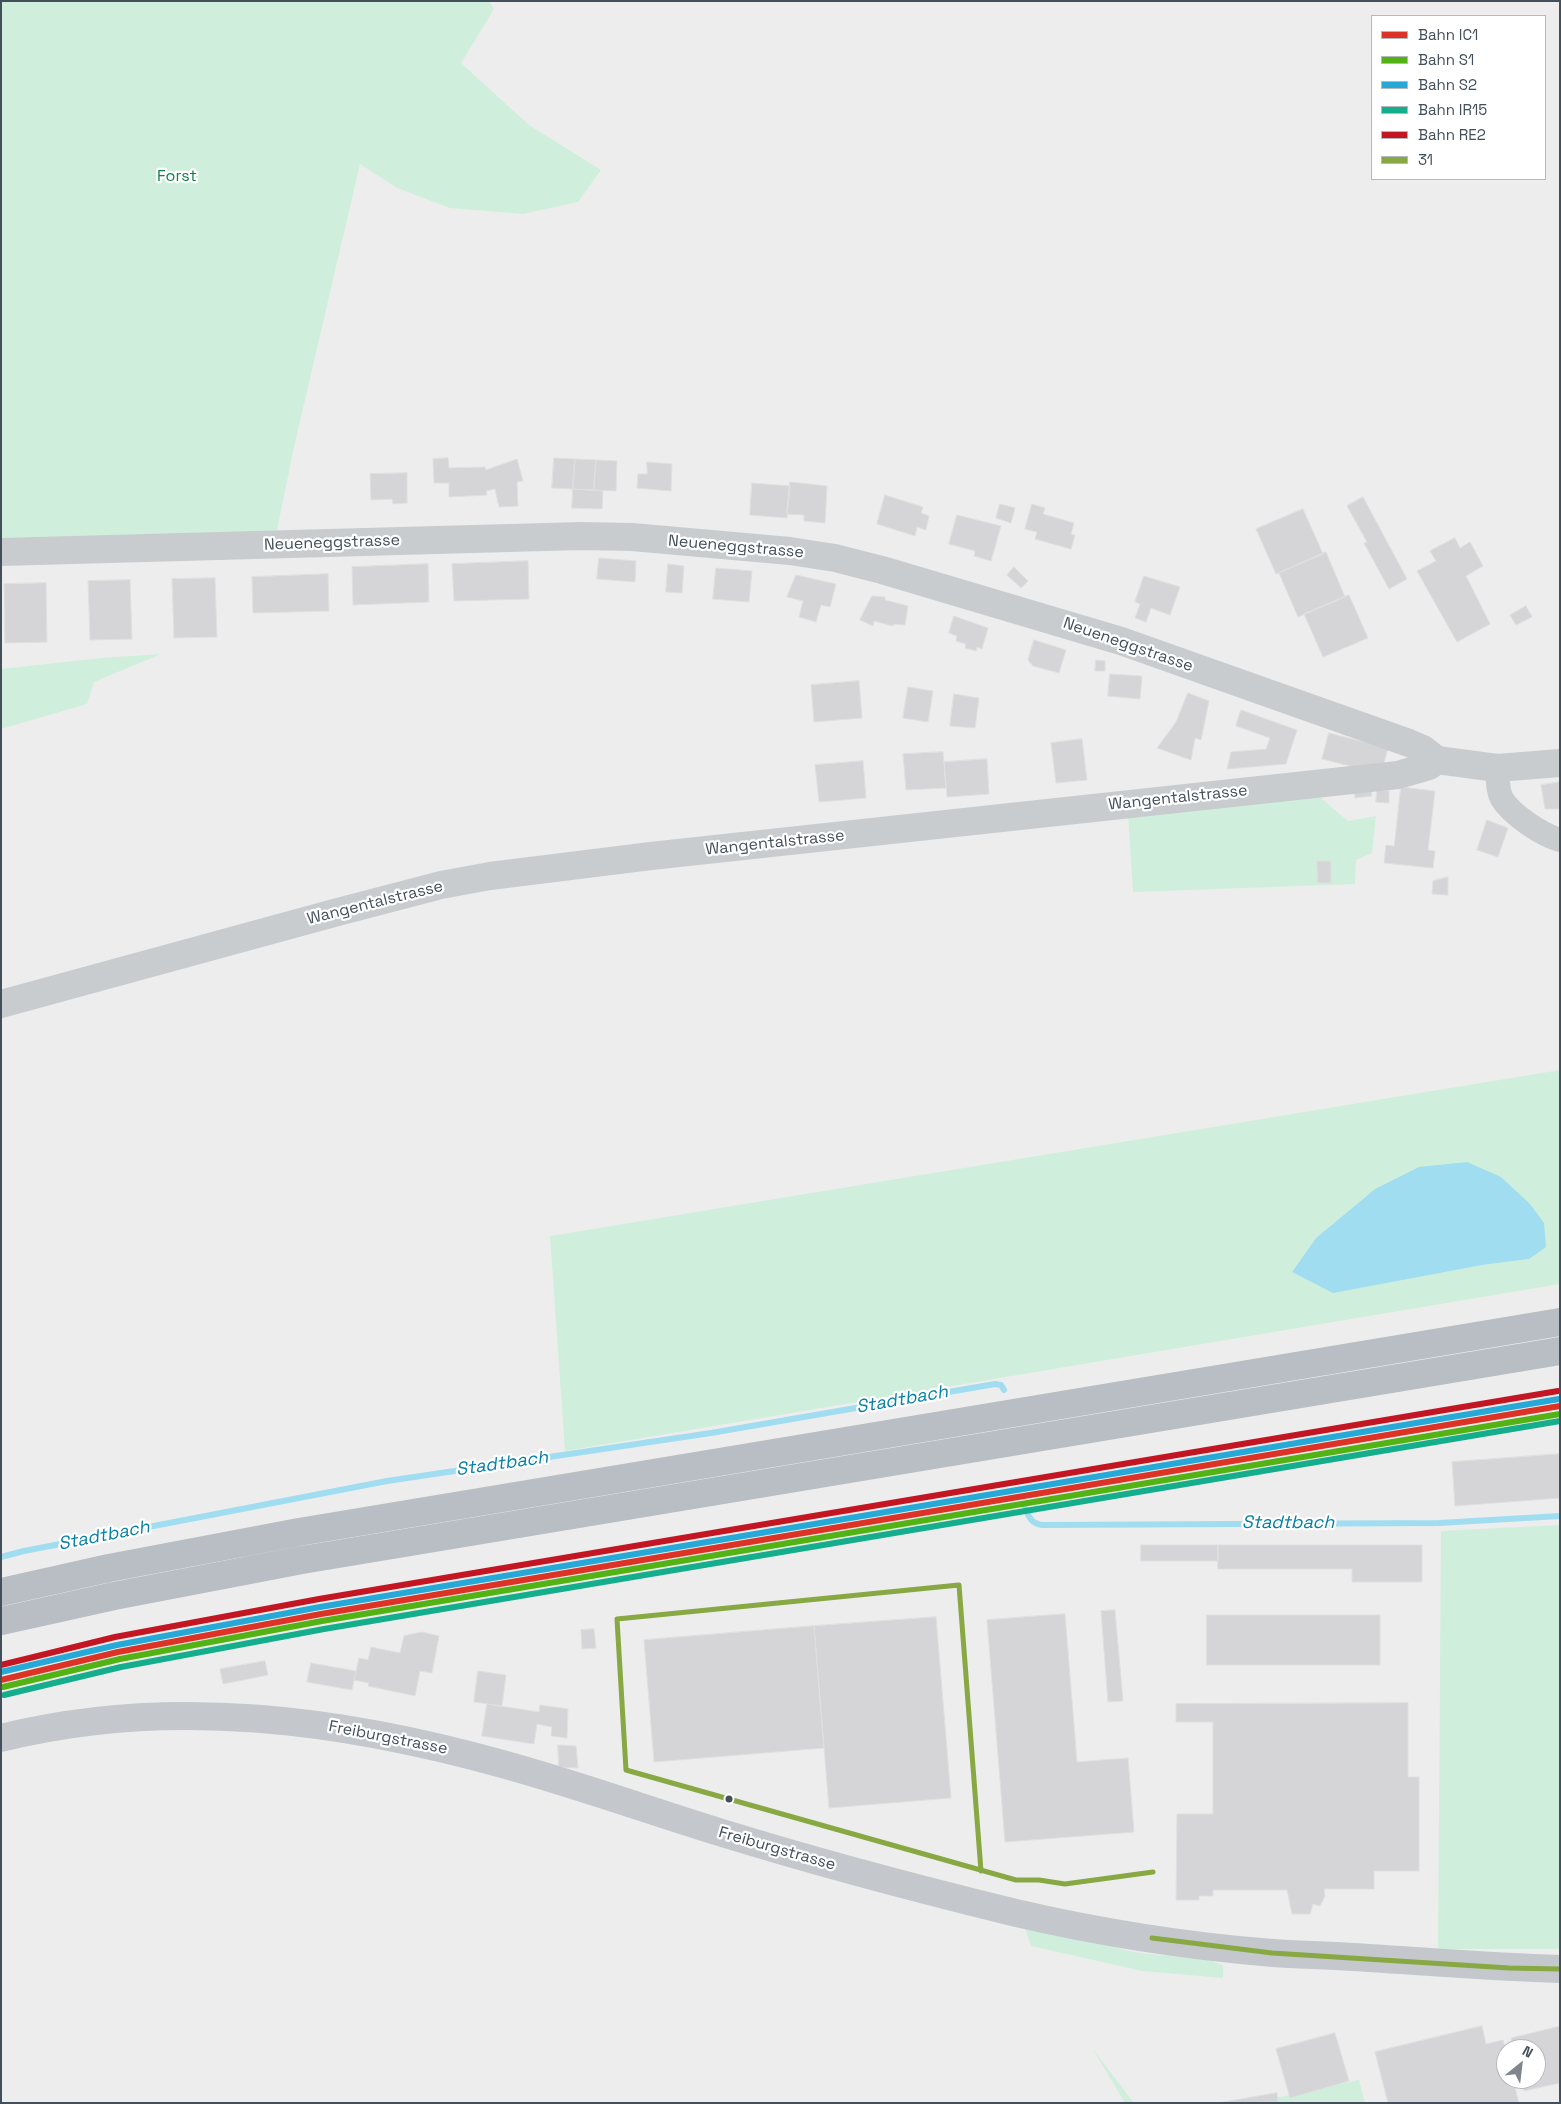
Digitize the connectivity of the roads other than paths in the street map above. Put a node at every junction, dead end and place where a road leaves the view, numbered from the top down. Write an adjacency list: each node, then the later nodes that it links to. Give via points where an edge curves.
1 (1, 552): 2 (street, Neueneggstrasse, via 582,536 790,550 882,570 1112,639 1409,743)
2 (1436, 760): 4 (street); 6 (street, Wangentalstrasse, via 1429,766 1398,775 490,876 441,885 334,913)
3 (1560, 763): 4 (street)
4 (1497, 768): 5 (street, via 1502,799 1540,832)
5 (1560, 840)
6 (1, 1004)
7 (1560, 1322): 9 (highway, via 299,1532)
8 (1560, 1351): 10 (highway, via 302,1560)
9 (1, 1592)
10 (1, 1621)
11 (1, 1738): 12 (main road, Freiburgstrasse, via 118,1718 168,1716 254,1717 351,1729 506,1764 815,1860 1058,1922 1272,1953)
12 (1560, 1969)

